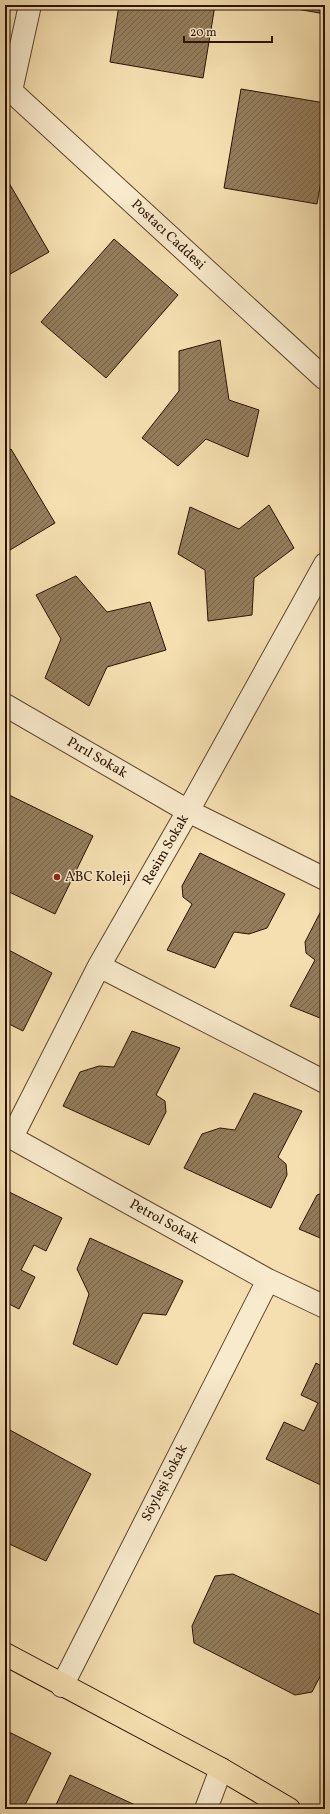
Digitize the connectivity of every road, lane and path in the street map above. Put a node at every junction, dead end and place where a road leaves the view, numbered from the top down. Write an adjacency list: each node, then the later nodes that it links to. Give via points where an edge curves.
1 (30, 5): 2 (street)
2 (8, 93): 3 (street, Postacı Caddesi)
3 (325, 379)
4 (325, 564): 6 (street, Resim Sokak)
5 (5, 705): 6 (street, Pırıl Sokak)
6 (188, 812): 7 (street, Pırıl Sokak); 8 (street, Resim Sokak)
7 (325, 879)
8 (99, 966): 9 (street); 10 (street, Resim Sokak)
9 (325, 1082)
10 (8, 1136): 11 (street, Petrol Sokak)
11 (268, 1280): 12 (street, Petrol Sokak); 14 (street, Söyleşi Sokak)
12 (325, 1306)
13 (5, 1654): 14 (main road)
14 (62, 1686): 15 (main road)
15 (221, 1769): 16 (street); 17 (main road)
16 (206, 1809)
17 (289, 1809)

